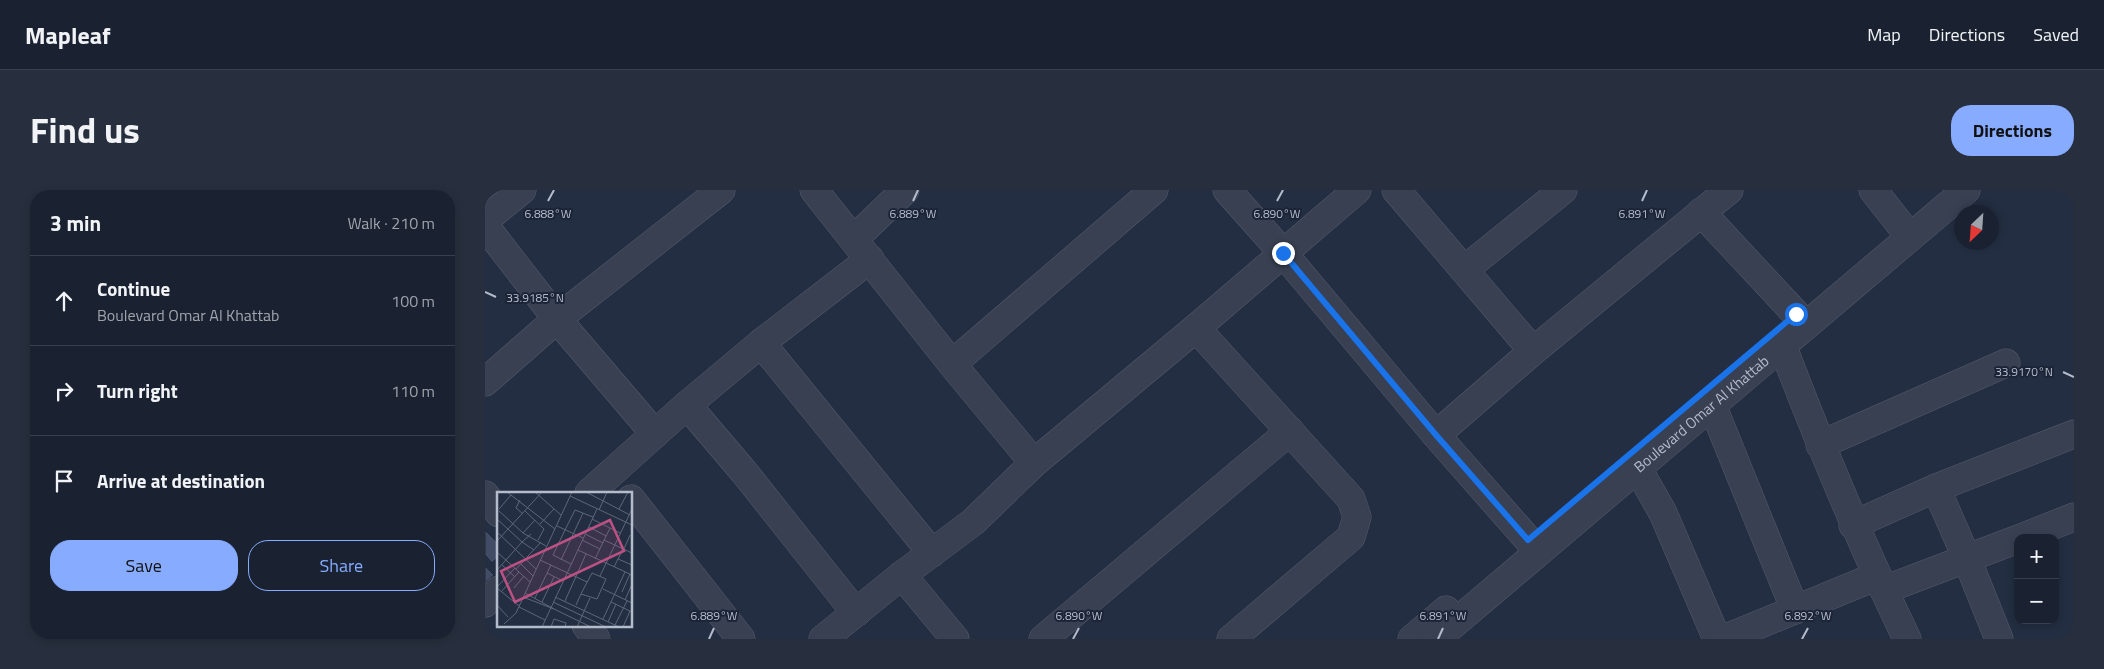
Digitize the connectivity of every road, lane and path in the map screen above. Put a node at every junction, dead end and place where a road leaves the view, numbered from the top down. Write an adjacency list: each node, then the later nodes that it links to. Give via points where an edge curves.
1 (522, 190): 14 (street)
2 (721, 190): 21 (street)
3 (814, 190): 17 (street)
4 (905, 190): 17 (street)
5 (1154, 190): 27 (street)
6 (1227, 190): 18 (street)
7 (1357, 190): 18 (street)
8 (1396, 190): 19 (street)
9 (1563, 190): 19 (street)
10 (1729, 190): 13 (street)
11 (1873, 190): 16 (street)
12 (1950, 193): 16 (street, Boulevard Omar Al Khattab)
13 (1701, 212): 20 (street); 25 (street)
14 (485, 220)
15 (485, 226): 21 (street)
16 (1905, 230): 20 (street, Boulevard Omar Al Khattab); 24 (street, Boulevard Omar Al Khattab)
17 (862, 249): 23 (street); 27 (street)
18 (1283, 253): 22 (street); 34 (street)
19 (1464, 270): 25 (street)
20 (1796, 314): 48 (street, Boulevard Omar Al Khattab)
21 (557, 319): 28 (street); 32 (street)
22 (1197, 328): 31 (street); 36 (street)
23 (761, 343): 29 (street); 49 (street)
24 (1782, 345): 30 (street, Boulevard Omar Al Khattab); 35 (street)
25 (1533, 351): 34 (street)
26 (2006, 363): 35 (street)
27 (952, 364): 36 (street)
28 (485, 382)
29 (687, 405): 32 (street); 56 (street)
30 (1712, 405): 37 (street, Boulevard Omar Al Khattab); 55 (street)
31 (1290, 431): 62 (street); 63 (street, via 1351,499 1357,517 1351,537)
32 (655, 434): 38 (street)
33 (2074, 434): 39 (street)
34 (1436, 435): 48 (street)
35 (1819, 445): 45 (street)
36 (1034, 463): 49 (street, via 987,510)
37 (1638, 469): 48 (street, Boulevard Omar Al Khattab); 66 (street, via 1663,512)
38 (619, 483): 40 (street)
39 (1936, 488): 45 (street); 50 (street)
40 (592, 492)
41 (485, 495): 43 (street)
42 (633, 502): 59 (street)
43 (497, 510)
44 (2074, 517): 46 (street)
45 (1853, 525): 52 (street)
46 (2029, 534)
47 (2014, 540): 50 (street)
48 (1533, 545): 64 (street, Boulevard Omar Al Khattab); 65 (street, Boulevard Omar Al Khattab)
49 (932, 553): 51 (street)
50 (1967, 559): 52 (street); 69 (street)
51 (902, 575): 56 (street); 61 (street)
52 (1880, 583): 55 (street); 68 (street)
53 (497, 592): 54 (street)
54 (485, 603)
55 (1795, 610): 67 (street)
56 (855, 613): 60 (street)
57 (587, 627): 58 (street)
58 (596, 639)
59 (741, 639)
60 (823, 639)
61 (955, 639)
62 (1043, 639)
63 (1231, 639)
64 (1412, 639)
65 (1436, 639)
66 (1717, 639)
67 (1724, 639)
68 (1907, 639)
69 (1999, 639)

